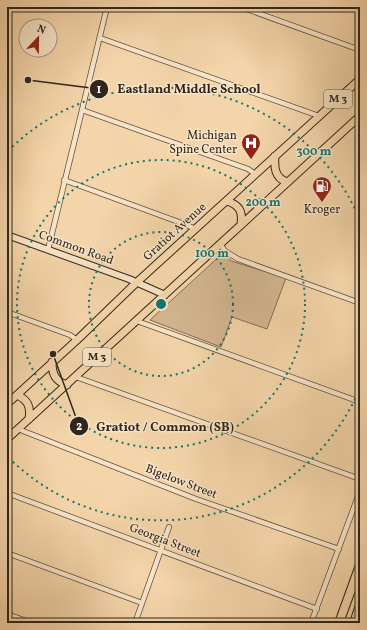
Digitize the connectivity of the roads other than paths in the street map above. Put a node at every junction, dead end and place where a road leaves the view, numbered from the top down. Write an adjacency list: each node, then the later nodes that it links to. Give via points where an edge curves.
1 (107, 7): 4 (street)
2 (241, 7): 3 (street)
3 (255, 9): 5 (street)
4 (100, 38): 7 (street); 8 (street)
5 (360, 50)
6 (359, 81): 8 (main road, Gratiot Avenue / M 3)
7 (82, 110): 11 (street); 12 (street)
8 (319, 116): 10 (main road, Gratiot Avenue / M 3)
9 (360, 116): 13 (main road, M 3)
10 (275, 156): 11 (main road, Gratiot Avenue / M 3); 13 (main road, via 276,174)
11 (256, 174): 14 (main road, Gratiot Avenue / M 3)
12 (64, 180): 16 (street); 19 (street)
13 (287, 182): 15 (main road, M 3)
14 (226, 201): 15 (main road, via 239,208); 16 (main road, Gratiot Avenue / M 3)
15 (241, 224): 18 (main road, M 3)
16 (195, 229): 20 (main road, Gratiot Avenue / M 3)
17 (7, 234): 19 (street, Common Road)
18 (220, 244): 21 (main road, M 3); 22 (street, via 225,251 238,259)
19 (48, 250): 20 (street, Common Road)
20 (136, 283): 21 (street, Common Road); 25 (main road, Gratiot Avenue / M 3)
21 (165, 295): 24 (main road, M 3)
22 (360, 303)
23 (7, 312): 25 (street, via 70,335)
24 (137, 321): 27 (main road, M 3); 30 (street)
25 (77, 340): 26 (main road, Gratiot Avenue / M 3)
26 (52, 362): 28 (main road, via 55,378); 29 (main road, Gratiot Avenue / M 3)
27 (76, 377): 28 (main road, M 3); 35 (street)
28 (67, 385): 32 (main road, M 3)
29 (17, 395): 31 (main road, Gratiot Avenue / M 3); 32 (main road, via 28,403)
30 (360, 402)
31 (7, 404)
32 (29, 419): 33 (main road, M 3)
33 (18, 429): 34 (main road, M 3); 39 (street, Bigelow Street, via 196,499)
34 (7, 439)
35 (360, 479)
36 (360, 491): 39 (street)
37 (7, 493): 40 (street, Georgia Street)
38 (170, 527): 40 (street)
39 (339, 549): 45 (street)
40 (162, 550): 43 (street); 45 (street, Georgia Street)
41 (7, 554): 43 (street)
42 (359, 568): 50 (highway); 51 (highway)
43 (142, 603): 48 (street)
44 (360, 605): 52 (highway)
45 (317, 609): 49 (street)
46 (7, 614): 47 (street)
47 (32, 623)
48 (135, 623)
49 (312, 623)
50 (334, 623)
51 (339, 623)
52 (354, 623)

